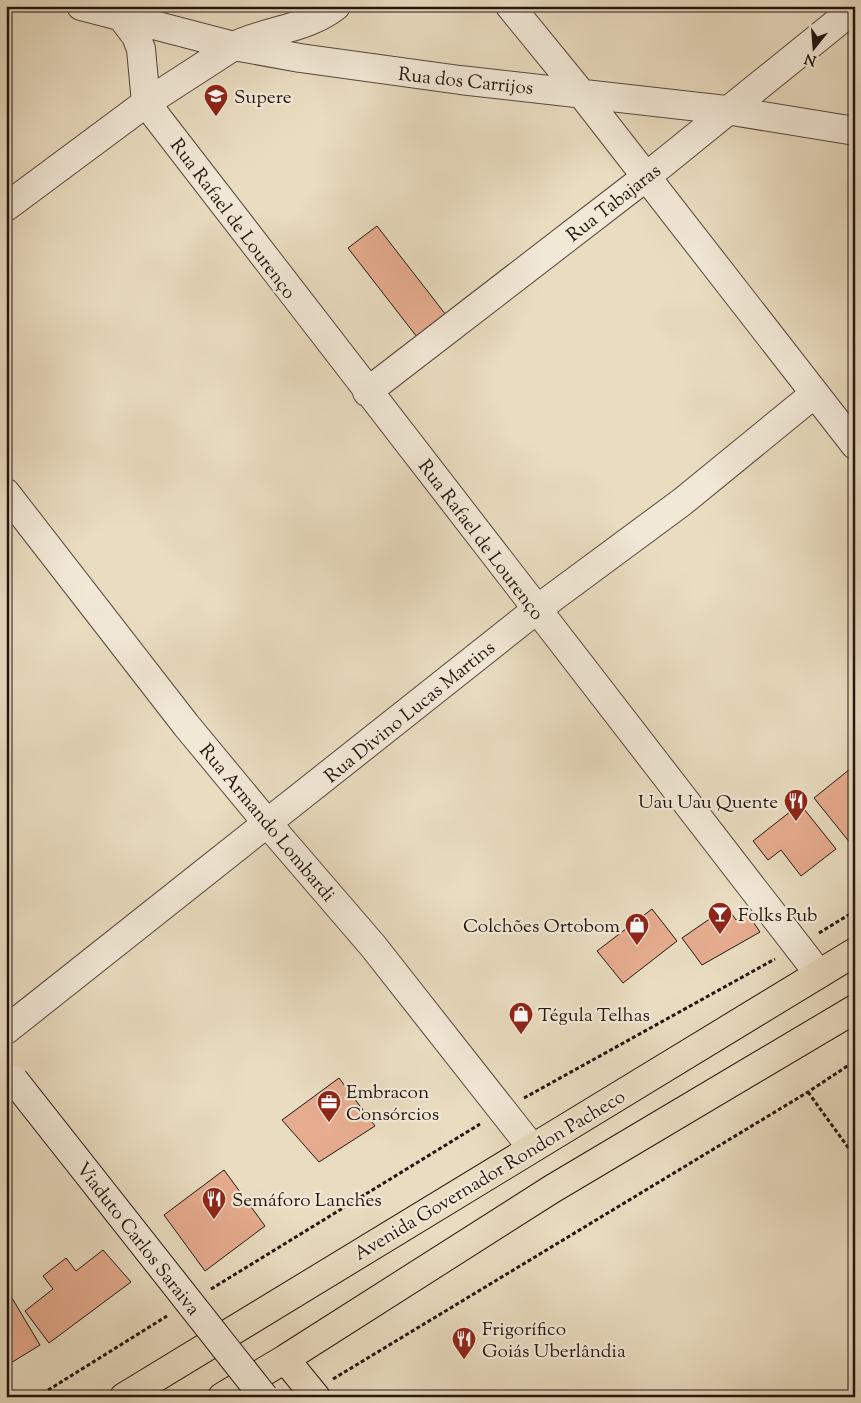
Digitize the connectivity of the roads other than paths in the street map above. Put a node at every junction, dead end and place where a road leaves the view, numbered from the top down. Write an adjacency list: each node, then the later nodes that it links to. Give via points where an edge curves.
1 (81, 6): 5 (street, Rua dos Carrijos)
2 (336, 6): 6 (street, via 311,21)
3 (510, 6): 7 (street)
4 (855, 8): 9 (street, Rua Tabajaras)
5 (120, 15): 6 (street, Rua dos Carrijos); 8 (street, via 136,36 141,49)
6 (234, 46): 7 (street, Rua dos Carrijos, via 367,69); 8 (street)
7 (581, 93): 9 (street, Rua dos Carrijos); 11 (street)
8 (146, 103): 12 (street); 13 (street, Rua Rafael de Lourenço)
9 (726, 110): 10 (street, Rua dos Carrijos); 11 (street, Rua Tabajaras)
10 (855, 131)
11 (646, 177): 13 (street, Rua Tabajaras); 14 (street)
12 (6, 207)
13 (367, 392): 18 (street, Rua Rafael de Lourenço)
14 (813, 395): 15 (street); 18 (street, Rua Divino Lucas Martins, via 682,502)
15 (846, 417): 16 (street)
16 (855, 445)
17 (6, 493): 19 (street, Rua Armando Lombardi)
18 (536, 610): 19 (street, Rua Divino Lucas Martins); 21 (street, Rua Rafael de Lourenço)
19 (268, 824): 23 (street, Rua Divino Lucas Martins); 25 (street, Rua Armando Lombardi, via 373,946)
20 (855, 952): 21 (main road, Avenida Governador Rondon Pacheco)
21 (819, 974): 25 (main road, Avenida Governador Rondon Pacheco)
22 (855, 1009): 26 (main road, via 552,1189)
23 (6, 1030)
24 (14, 1080): 30 (street, Viaduto Carlos Saraiva, bridge)
25 (532, 1148): 28 (main road, Avenida Governador Rondon Pacheco)
26 (285, 1359): 27 (main road); 29 (main road)
27 (314, 1394)
28 (124, 1397)
29 (222, 1397)
30 (264, 1397)

